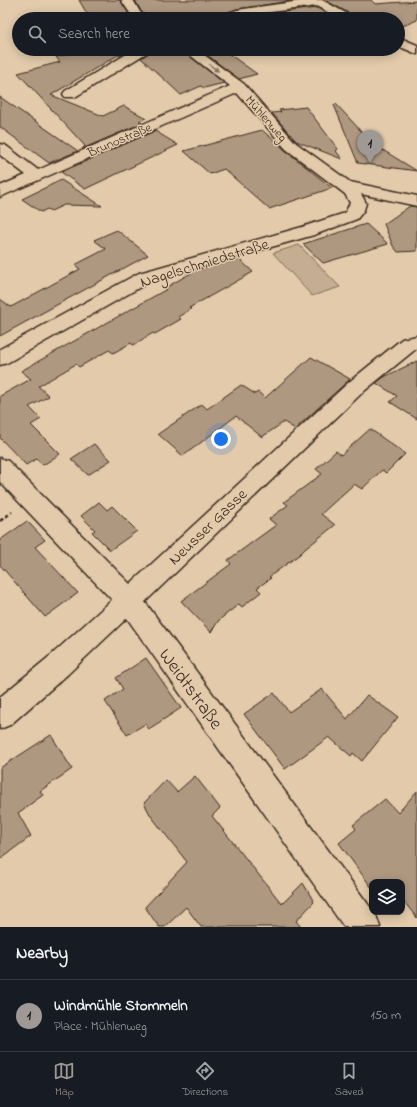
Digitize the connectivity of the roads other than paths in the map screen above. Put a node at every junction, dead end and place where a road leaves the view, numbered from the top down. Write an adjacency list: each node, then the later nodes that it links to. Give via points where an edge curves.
1 (127, 0): 4 (street)
2 (139, 0): 5 (street)
3 (316, 2): 6 (street); 7 (street)
4 (134, 12)
5 (141, 12)
6 (244, 12)
7 (335, 12)
8 (405, 44): 9 (street)
9 (417, 50)
10 (132, 56): 13 (street)
11 (197, 56): 12 (street, Mühlenweg, one-way to 12)
12 (239, 87): 15 (street, Brunostraße); 16 (street, Mühlenweg, via 291,146)
13 (70, 94)
14 (0, 148): 15 (street)
15 (36, 175): 17 (street, Brunostraße)
16 (346, 186): 18 (street, Mühlenweg); 19 (street, Mühlenweg, via 356,197 358,204)
17 (0, 192)
18 (417, 201)
19 (351, 216): 21 (street, Nagelschmiedstraße, via 145,277)
20 (417, 342): 23 (street, Neusser Gasse, via 409,344 356,387)
21 (0, 358)
22 (0, 467): 23 (street, Weidtstraße)
23 (129, 600): 24 (street, Neusser Gasse); 25 (street, Weidtstraße)
24 (0, 714)
25 (364, 927)

